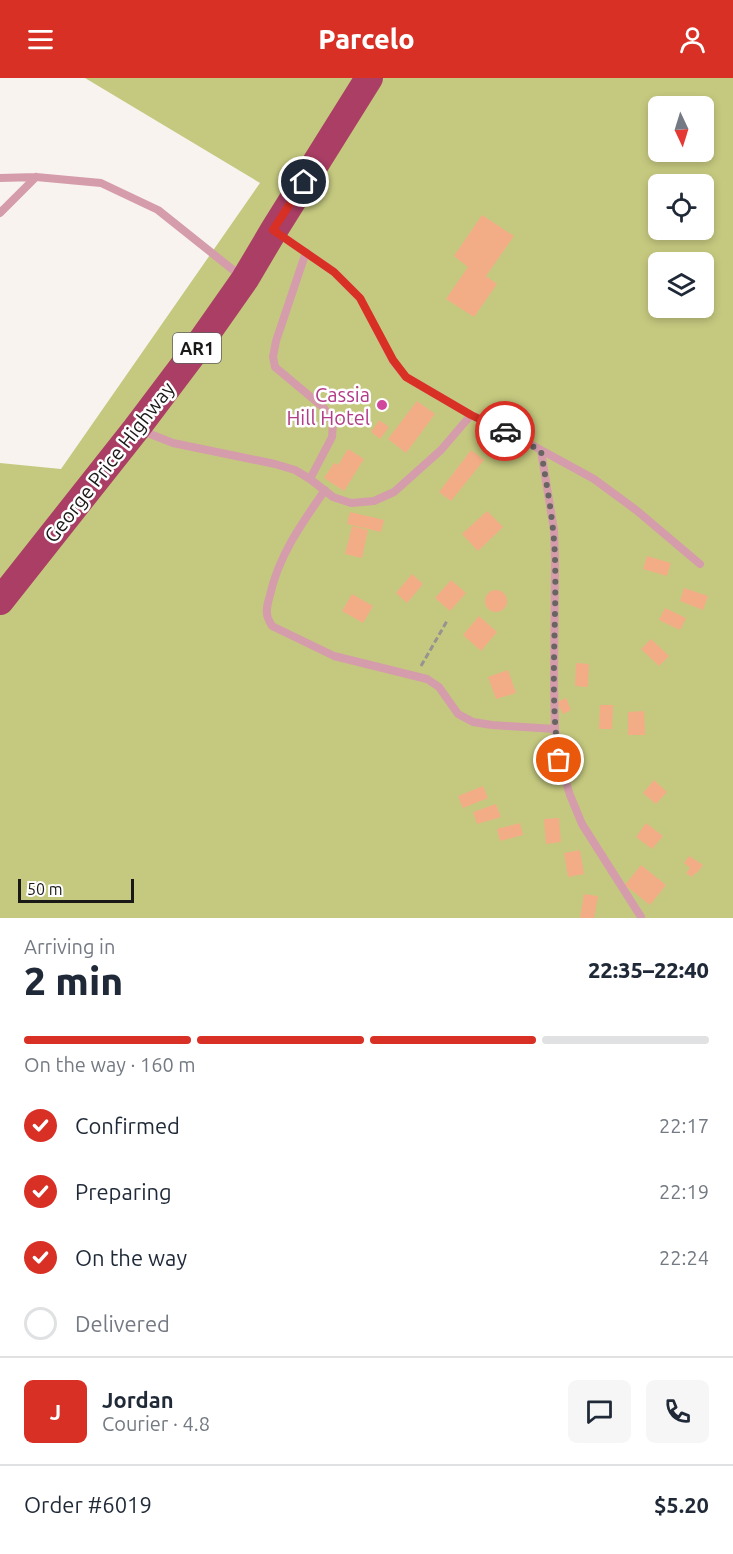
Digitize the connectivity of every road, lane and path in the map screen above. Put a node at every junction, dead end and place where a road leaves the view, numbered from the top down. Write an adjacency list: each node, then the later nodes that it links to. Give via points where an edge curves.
1 (369, 78): 5 (highway, George Price Highway / AR1)
2 (36, 177): 3 (lane); 4 (lane); 7 (lane, via 101,183 158,210)
3 (0, 178)
4 (0, 213)
5 (273, 230): 6 (lane); 7 (highway, George Price Highway / AR1)
6 (306, 252): 8 (lane, via 360,298 406,377); 11 (lane, via 273,357 275,367 324,408 333,423 332,437)
7 (245, 279): 9 (highway, George Price Highway / AR1)
8 (471, 415): 10 (lane); 12 (lane, via 441,450 394,492 374,501 351,503)
9 (136, 429): 11 (lane, via 173,443 275,464); 14 (highway, George Price Highway / AR1)
10 (541, 451): 13 (lane, via 594,479); 17 (lane, via 554,530)
11 (310, 479): 12 (lane)
12 (325, 490): 16 (lane, via 291,541 273,577 267,617 273,626 334,656)
13 (700, 564)
14 (0, 601)
15 (447, 621): 16 (path)
16 (416, 675): 17 (lane, via 439,687 458,714 473,722)
17 (555, 729): 18 (lane, via 559,760 582,824)
18 (642, 917)

